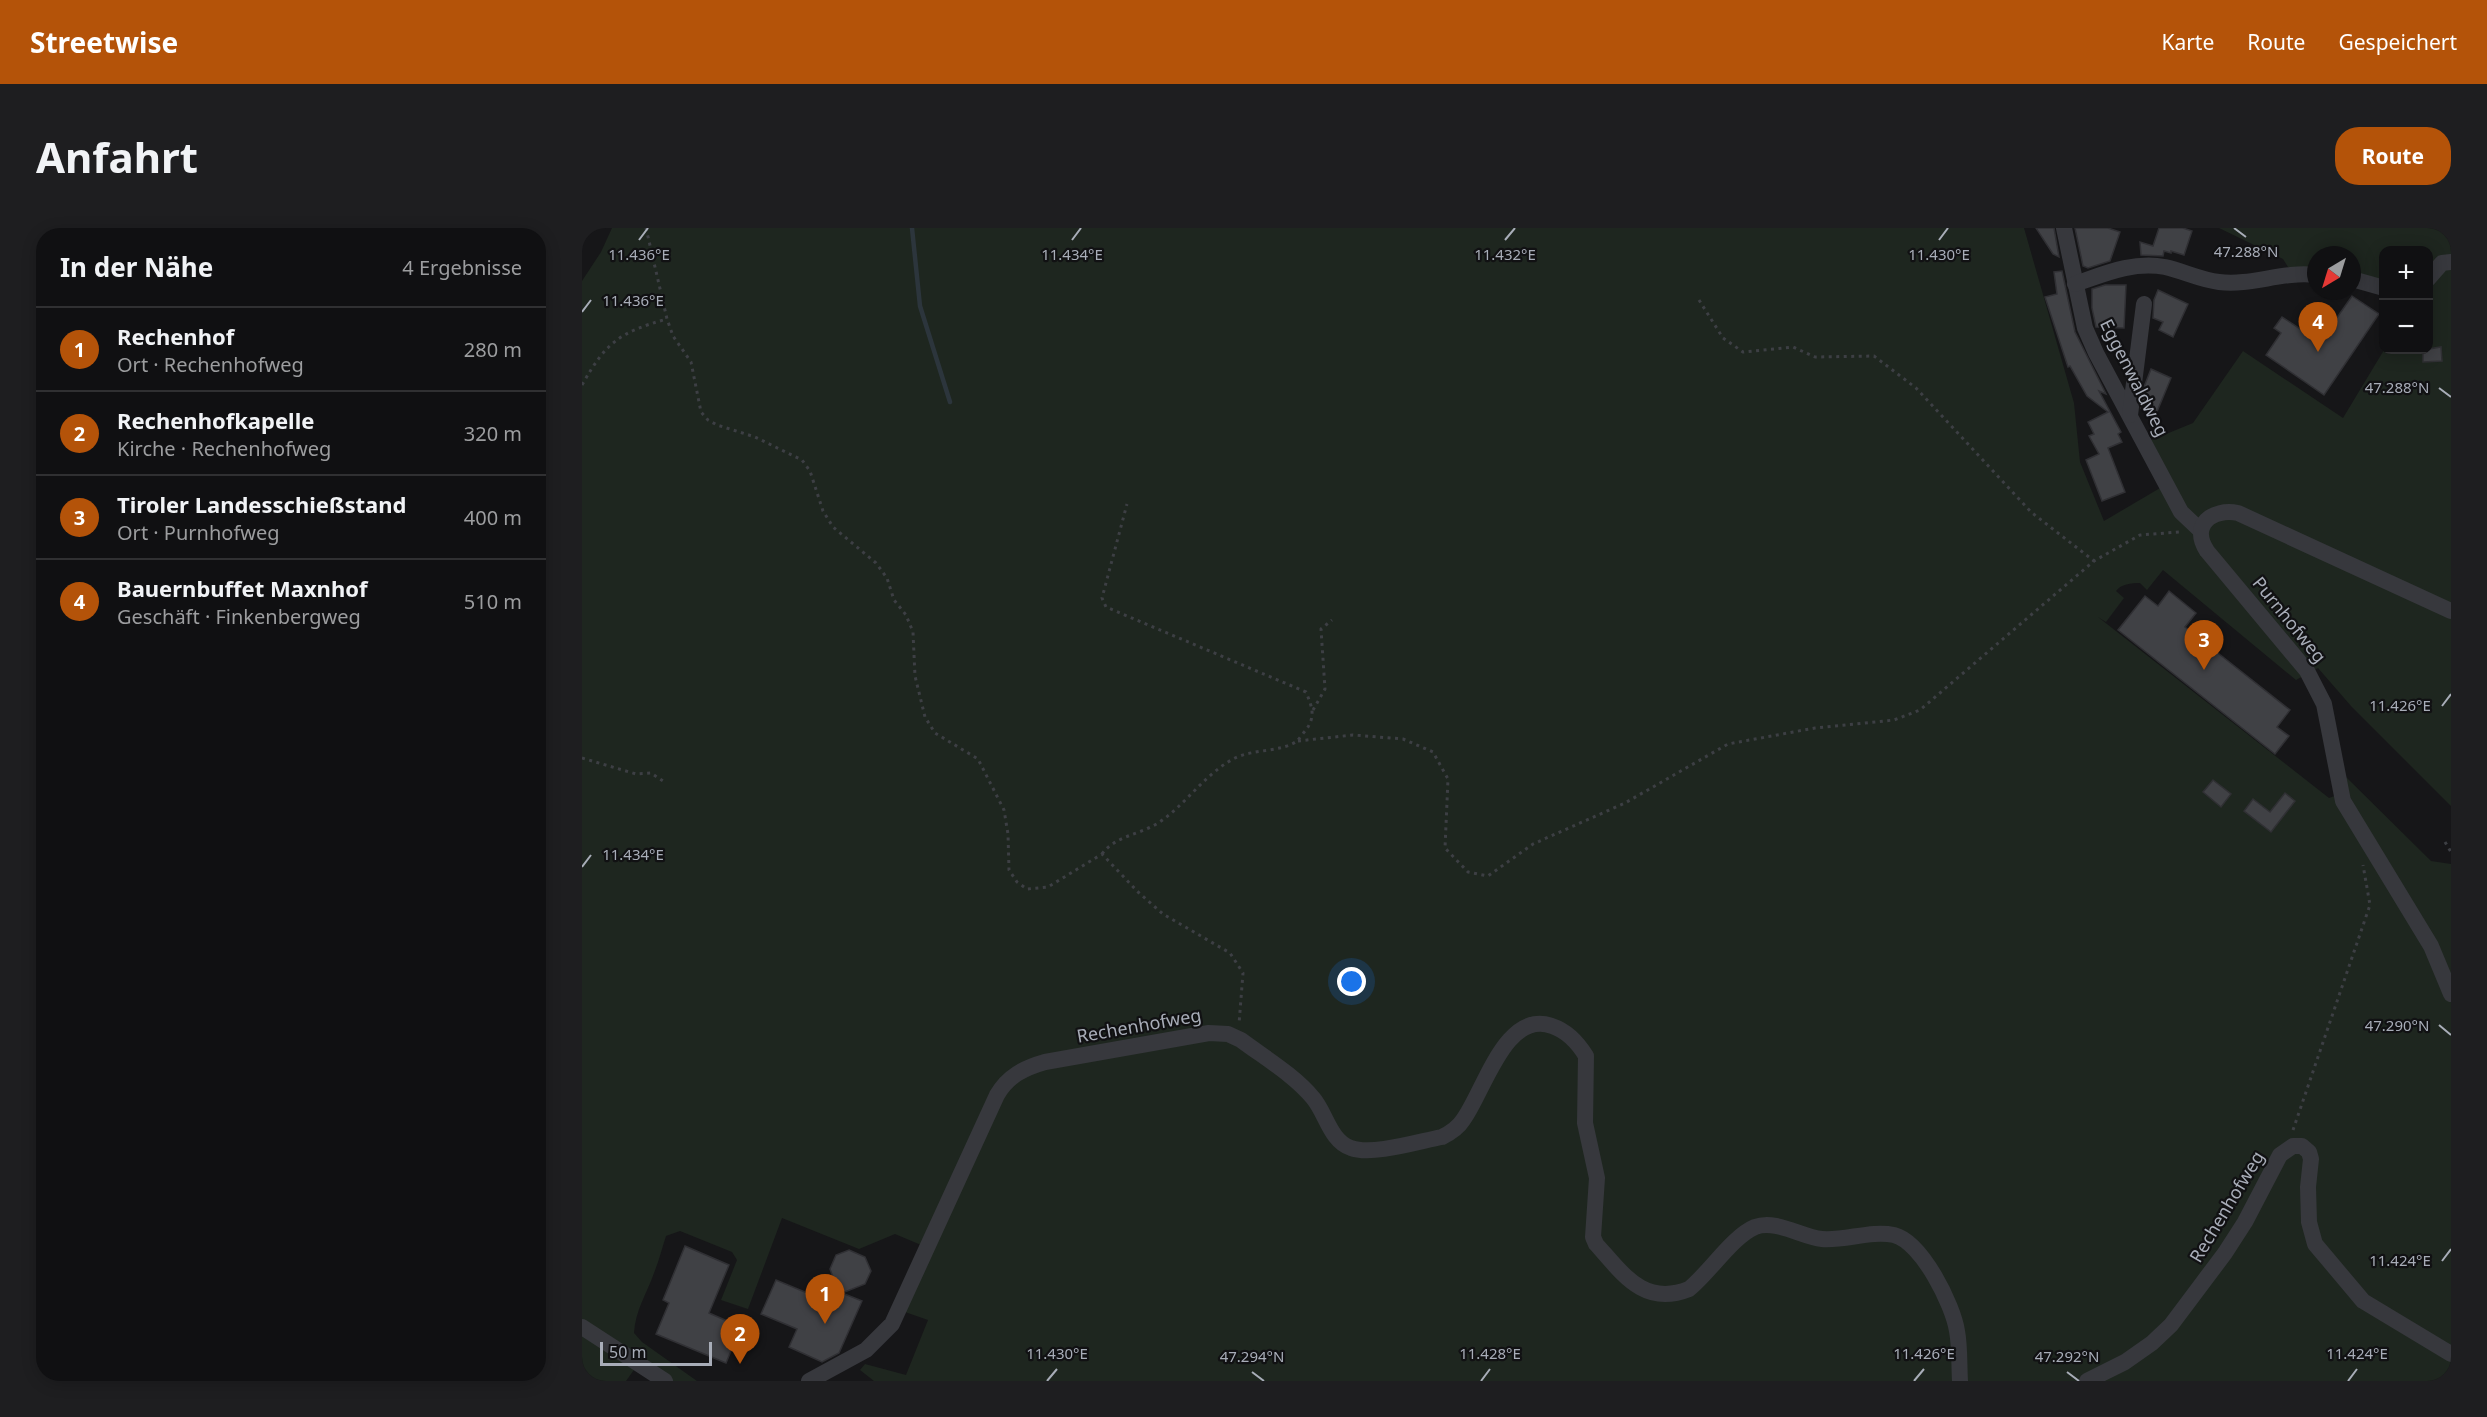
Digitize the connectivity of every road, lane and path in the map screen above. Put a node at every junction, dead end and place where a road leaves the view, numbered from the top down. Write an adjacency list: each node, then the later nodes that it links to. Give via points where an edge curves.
1 (646, 228): 11 (path)
2 (2064, 228): 7 (street, Eggenwaldweg)
3 (2451, 262): 4 (street, via 2442,263)
4 (2433, 273)
5 (2307, 274): 7 (street, via 2219,282 2163,267 2128,266)
6 (2361, 282): 8 (street)
7 (2075, 284): 13 (street, Eggenwaldweg, via 2085,328)
8 (2379, 287)
9 (1699, 300): 16 (path, via 1724,338 1743,352 1793,347 1815,357 1874,356 1916,388 2031,512)
10 (2144, 304): 13 (street)
11 (667, 319): 12 (path, via 621,335 604,350); 25 (path, via 673,336 691,362 701,412 708,420 802,460 833,527 876,563 887,578 894,600 913,632 915,676 925,717 935,733 978,759 994,786 1005,818 1009,870 1017,882 1027,889 1047,887)
12 (582, 385)
13 (2130, 415): 15 (street, Eggenwaldweg, via 2181,512)
14 (1128, 504): 19 (path, via 1102,598 1106,607 1306,692)
15 (2200, 530): 16 (path, via 2140,535); 17 (street, via 2215,514 2238,513); 27 (street, Purnhofweg, via 2200,540 2207,551 2307,670 2324,704 2343,801 2431,946)
16 (2094, 561): 20 (path, via 1920,710 1894,720 1815,728 1728,744 1625,803 1533,844 1488,876 1468,872 1445,848 1448,779 1433,752 1403,738 1353,735)
17 (2451, 611)
18 (1332, 620): 19 (path, via 1321,629 1325,689)
19 (1313, 710): 20 (path, via 1312,721)
20 (1298, 741): 25 (path, via 1236,757 1218,768 1162,820 1110,844)
21 (582, 758): 22 (path, via 636,774 651,773)
22 (666, 783)
23 (2445, 842): 24 (path)
24 (2451, 852)
25 (1102, 854): 28 (path, via 1163,914 1230,953 1243,973)
26 (2361, 854): 29 (path, via 2370,905 2294,1129)
27 (2451, 994)
28 (1237, 1037): 33 (street, Rechenhofweg, via 1220,1033 1198,1035 1045,1062 1008,1080 997,1095 892,1324 866,1350); 34 (street, via 1306,1091 1338,1139 1358,1150 1450,1133 1464,1119 1512,1037 1537,1024 1556,1027 1581,1048 1588,1062 1585,1123 1597,1178 1593,1237 1630,1281 1658,1294 1689,1289 1741,1236 1759,1226 1770,1225 1824,1239 1898,1236 1930,1270 1953,1314)
29 (2294, 1146): 31 (street, via 2302,1146 2312,1159 2309,1222 2315,1244 2363,1302); 35 (street, Rechenhofweg, via 2280,1155 2230,1245 2171,1325 2125,1362)
30 (582, 1327): 32 (street)
31 (2451, 1354)
32 (665, 1381)
33 (809, 1381)
34 (1960, 1381)
35 (2087, 1381)

